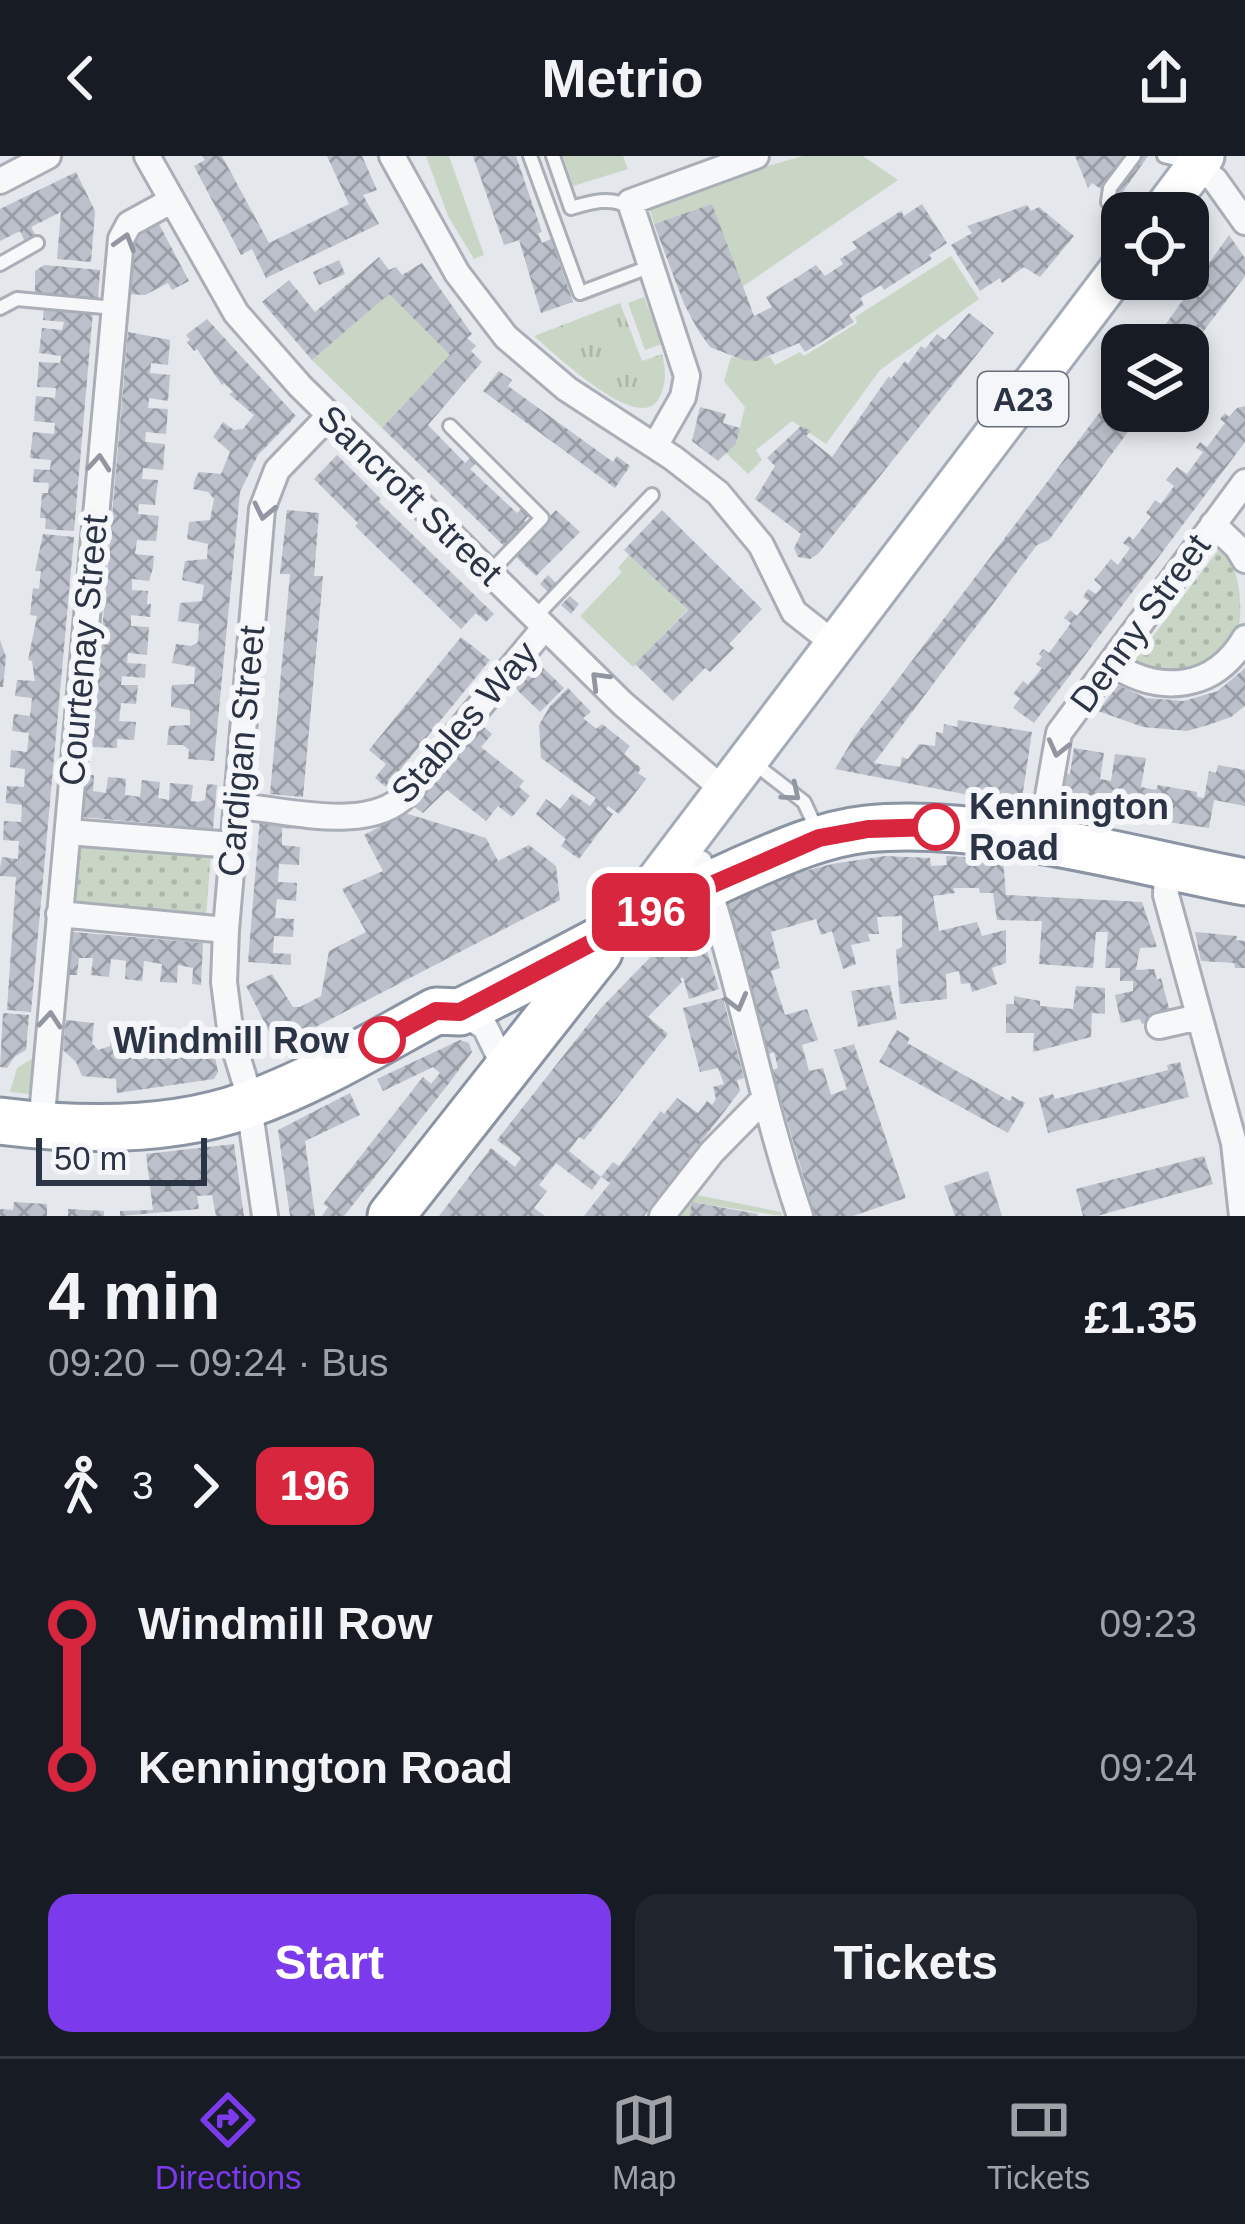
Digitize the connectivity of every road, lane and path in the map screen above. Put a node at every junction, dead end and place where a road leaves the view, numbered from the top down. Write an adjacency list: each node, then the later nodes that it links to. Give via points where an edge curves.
1 (48, 156): 9 (street)
2 (147, 156): 12 (street, Sancroft Street)
3 (392, 156): 23 (street, via 457,274 506,337)
4 (530, 156): 17 (lane, via 580,293)
5 (553, 156): 13 (lane, via 572,208 594,201)
6 (756, 156): 13 (street)
7 (1134, 156): 10 (lane)
8 (1188, 159): 11 (main road); 14 (street, via 1216,180)
9 (0, 181)
10 (1109, 192)
11 (1172, 192)
12 (171, 201): 20 (street, Courtenay Street, one-way to 12, via 124,231); 21 (street, Sancroft Street, via 236,313)
13 (629, 207): 17 (street)
14 (1245, 222)
15 (37, 244): 16 (lane)
16 (0, 264)
17 (649, 267): 23 (street, via 687,376)
18 (1101, 294): 31 (main road, A23)
19 (0, 308): 20 (lane, via 17,299)
20 (115, 308): 36 (street, Courtenay Street, one-way to 20)
21 (328, 417): 28 (street, Sancroft Street); 35 (street, Cardigan Street, one-way to 35, via 277,470 262,509)
22 (450, 426): 28 (lane, via 542,518)
23 (655, 446): 31 (street, via 727,502 766,552 794,612)
24 (1245, 482): 26 (street, Denny Street)
25 (652, 495): 29 (lane)
26 (1213, 524): 27 (street); 32 (street, Denny Street)
27 (1245, 560)
28 (489, 573): 29 (street, Sancroft Street)
29 (540, 622): 34 (street, Sancroft Street, one-way to 29); 35 (street, Stables Way, via 390,809 363,818)
30 (1245, 638): 32 (street, via 1219,670 1191,683 1159,685)
31 (836, 645): 33 (main road, A23)
32 (1111, 663): 38 (street, Denny Street, one-way to 38, via 1059,733)
33 (749, 759): 34 (main road, A23); 37 (lane, one-way to 37, via 810,808)
34 (725, 791): 43 (main road, A23)
35 (237, 806): 39 (street, Cardigan Street)
36 (68, 832): 39 (street); 44 (street, Courtenay Street)
37 (819, 838): 38 (highway, via 930,827); 41 (highway)
38 (1040, 842): 40 (highway)
39 (233, 845): 45 (street, Cardigan Street)
40 (1167, 867): 42 (highway); 48 (street, via 1166,895)
41 (704, 874): 43 (highway); 46 (highway); 51 (street, one-way to 51)
42 (1245, 882)
43 (654, 884): 46 (highway, A23); 47 (highway, via 446,992)
44 (59, 914): 45 (street); 53 (street, Courtenay Street, one-way to 44)
45 (226, 930): 52 (street, Cardigan Street, via 224,982)
46 (615, 933): 47 (highway); 50 (highway, A23)
47 (448, 1011): 50 (street, via 485,1027); 52 (highway)
48 (1198, 1016): 49 (street); 56 (street)
49 (1159, 1026)
50 (505, 1068): 58 (highway, A23)
51 (764, 1099): 54 (street); 55 (street)
52 (246, 1106): 53 (highway, via 170,1123); 57 (street)
53 (21, 1124)
54 (739, 1126): 55 (street); 59 (street)
55 (773, 1136): 60 (street)
56 (1239, 1144): 61 (street)
57 (266, 1216)
58 (391, 1216)
59 (662, 1216)
60 (800, 1216)
61 (1242, 1216)

